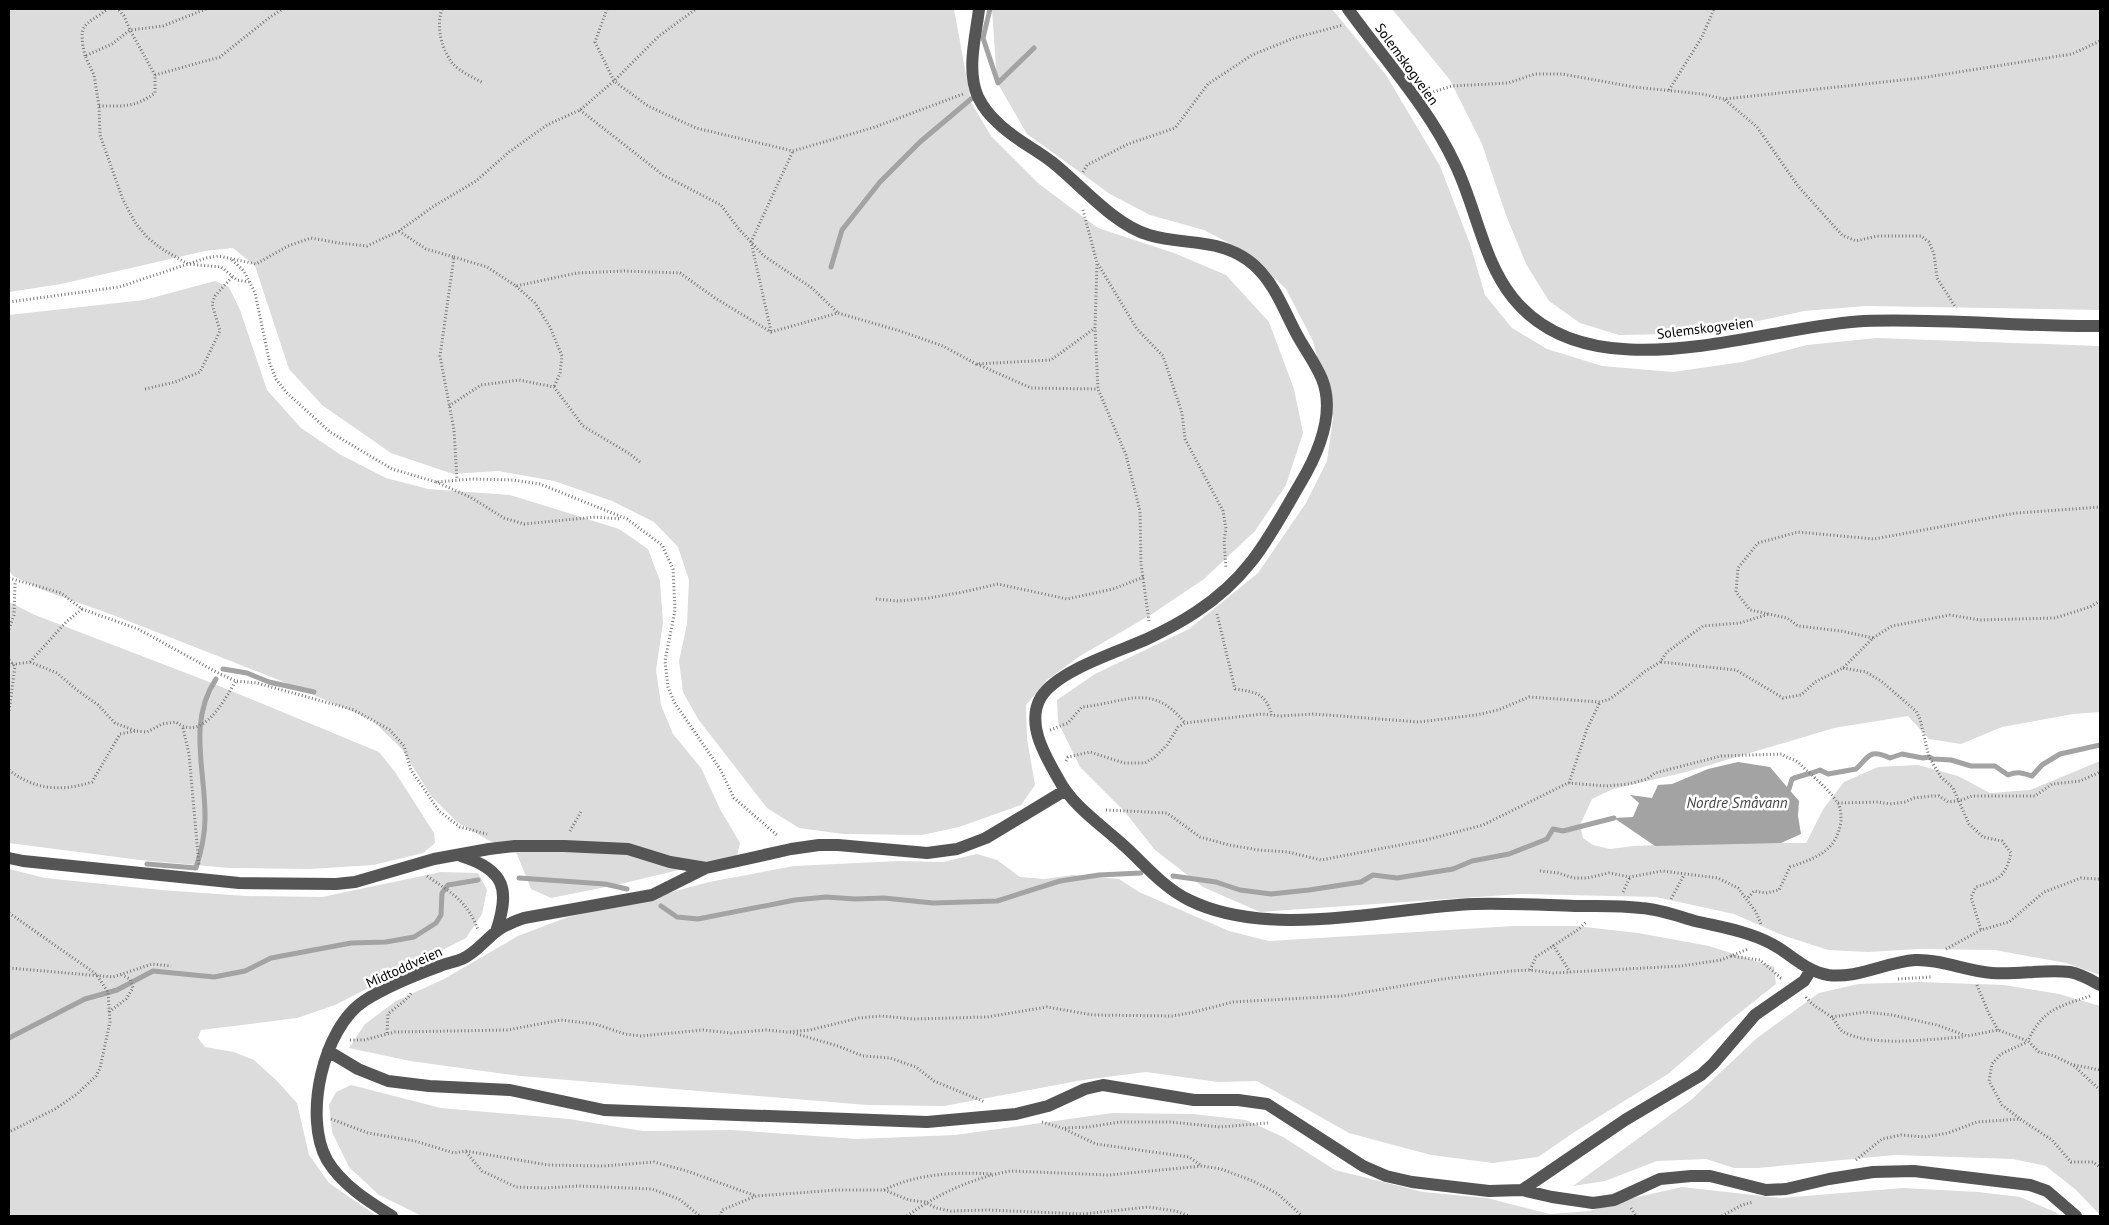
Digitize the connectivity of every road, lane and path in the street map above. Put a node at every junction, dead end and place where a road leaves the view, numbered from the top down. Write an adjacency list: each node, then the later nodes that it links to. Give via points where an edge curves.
1 (108, 9): 14 (path, via 84,27 80,36)
2 (118, 9): 12 (path)
3 (206, 9): 12 (path, via 163,26)
4 (283, 9): 15 (path, via 220,57)
5 (442, 9): 17 (path, via 439,19 441,41 454,65)
6 (607, 9): 16 (path, via 595,42)
7 (696, 9): 16 (path, via 659,36)
8 (980, 9): 18 (street, via 973,65)
9 (1348, 9): 11 (street, Solemskogveien)
10 (1714, 9): 19 (path, via 1702,37)
11 (1357, 21): 20 (street, Solemskogveien); 25 (path, via 1294,38 1252,55 1208,84 1175,128 1128,144 1087,166)
12 (130, 30): 14 (path, via 112,44); 15 (path)
13 (2100, 41): 21 (path, via 2072,54 1921,78)
14 (85, 56): 22 (path, via 94,75)
15 (155, 75): 22 (path, via 155,93 140,103)
16 (614, 81): 23 (path); 24 (path, via 648,106 696,128)
17 (484, 83)
18 (975, 90): 24 (path, via 876,127); 25 (street, via 994,120)
19 (1669, 90): 20 (path, via 1562,74 1535,74 1508,83 1441,88); 21 (path)
20 (1415, 100): 37 (street, Solemskogveien, via 1456,164 1497,274 1527,312 1556,332 1605,347 1642,350 1707,346 1848,323)
21 (1724, 100): 37 (path, via 1758,127 1798,186 1842,235 1856,241 1877,236 1921,236 1929,242 1937,278)
22 (99, 106): 30 (path, via 100,135 123,200 136,224 162,249)
23 (580, 110): 26 (path, via 547,125 509,152 476,182); 27 (path, via 663,175 721,205)
24 (793, 151): 27 (path)
25 (1076, 184): 31 (path); 54 (street, via 1141,234 1219,246 1252,264 1269,281 1321,378 1327,406 1318,448 1263,548 1241,576)
26 (399, 231): 28 (path, via 426,249); 29 (path, via 367,246 311,238 288,246 256,264)
27 (751, 242): 36 (path, via 764,256 812,288); 40 (path)
28 (454, 257): 34 (path, via 487,268); 45 (path, via 440,356)
29 (232, 260): 30 (path, via 219,256); 33 (path, via 244,271)
30 (188, 264): 32 (path, via 221,267); 35 (path, via 119,287)
31 (1097, 264): 39 (path); 54 (path, via 1137,328 1163,356 1182,413 1185,439 1221,505 1226,528 1227,564 1221,578)
32 (232, 277): 33 (path); 43 (path, via 212,304 220,331 200,372)
33 (249, 282): 48 (path, via 255,293 270,364 286,392 330,432 392,469)
34 (516, 286): 40 (path, via 577,273 680,273); 42 (path, via 535,303 562,356)
35 (9, 302)
36 (838, 313): 40 (path); 41 (path, via 943,346)
37 (1967, 323): 38 (street, Solemskogveien)
38 (2100, 326)
39 (1095, 328): 41 (path, via 1051,360); 44 (path)
40 (771, 332)
41 (976, 364): 44 (path, via 1031,388)
42 (554, 387): 45 (path, via 519,380 481,386); 46 (path, via 583,426)
43 (145, 389)
44 (1098, 389): 51 (path, via 1126,455 1140,511)
45 (449, 406): 47 (path)
46 (641, 463)
47 (457, 480): 48 (path); 50 (path, via 513,480 540,484)
48 (436, 482): 50 (path, via 470,497 504,518 524,524 595,517)
49 (2100, 507): 59 (path, via 2016,513 1874,539 1798,532 1758,543 1738,568 1736,592 1750,610)
50 (627, 520): 88 (path, via 662,545 673,569 675,610 665,661 668,688 674,702 720,769 734,798)
51 (1144, 577): 55 (path, via 1113,589 1067,600 998,584 929,598); 61 (path)
52 (9, 578): 53 (path)
53 (15, 581): 58 (path, via 61,593); 60 (path, via 14,615)
54 (1224, 591): 56 (street)
55 (876, 599)
56 (1214, 599): 61 (street); 72 (path, via 1235,689 1256,692 1268,703)
57 (2100, 601): 62 (path, via 2055,618 1980,620 1950,615 1892,626)
58 (82, 609): 64 (path); 69 (path, via 138,629)
59 (1769, 614): 62 (path, via 1787,618 1798,626 1842,630); 65 (path, via 1740,623 1704,626 1667,652)
60 (9, 629)
61 (1151, 637): 76 (street, via 1054,683 1041,697 1037,707)
62 (1873, 638): 68 (path)
63 (9, 660): 67 (path)
64 (30, 662): 67 (path); 75 (path, via 57,673 115,722)
65 (1660, 662): 68 (path, via 1736,670 1783,698 1801,695 1815,682); 70 (path)
66 (9, 665): 67 (path)
67 (15, 666): 71 (path)
68 (1843, 668): 82 (path, via 1866,672 1882,681 1916,711 1929,757 1941,777 1953,788)
69 (236, 681): 74 (path, via 207,722 194,728); 86 (path, via 257,683 354,710 390,730 404,746 411,770 439,811 460,827)
70 (1600, 702): 72 (path, via 1529,697 1476,715 1419,722 1314,714); 80 (path)
71 (9, 712)
72 (1272, 715): 73 (path)
73 (1185, 723): 76 (path, via 1175,710 1158,699 1124,698 1082,707 1068,724); 79 (path, via 1146,764 1124,763 1090,752 1068,757)
74 (183, 728): 75 (path, via 176,722 162,724 147,732); 95 (path, via 189,754)
75 (136, 731): 77 (path, via 120,734 92,782 74,788 52,788 23,781)
76 (1038, 734): 79 (street)
77 (9, 770)
78 (2100, 772): 82 (path, via 2080,781 2052,784 2035,796 1972,796)
79 (1057, 778): 81 (street)
80 (1568, 783): 83 (path, via 1629,784 1655,773 1721,756 1778,753 1799,763); 84 (path, via 1483,825 1426,840 1321,860 1200,837 1167,813)
81 (1064, 791): 84 (street); 88 (street, via 986,838 957,849 927,853 838,845)
82 (1958, 801): 83 (path, via 1948,802 1932,796 1890,804); 101 (path, via 1969,824 1984,837 2002,841 2011,853 2007,868 1997,879 1976,887 1971,898)
83 (1838, 803): 97 (path, via 1840,831 1834,844 1808,861 1790,867 1779,890 1754,891)
84 (1083, 808): 98 (street, via 1166,886 1191,901 1240,916 1288,920 1476,904)
85 (582, 810): 87 (path)
86 (492, 835)
87 (564, 846): 89 (street, via 515,846); 92 (street, via 628,849 670,862)
88 (791, 849): 92 (street)
89 (458, 856): 91 (street); 102 (street, via 483,864 500,882 504,900)
90 (9, 858): 95 (street)
91 (412, 866): 95 (street, via 356,882 336,884 239,883); 104 (path, via 446,887 462,902 474,919)
92 (706, 868): 102 (street, via 652,895 544,913 512,922)
93 (1540, 871): 94 (path, via 1574,878 1609,873 1630,877 1662,872)
94 (1684, 875): 97 (path, via 1718,878 1738,888); 100 (path)
95 (200, 879)
96 (2100, 879): 101 (path, via 2081,878 2044,892 2009,922)
97 (1747, 899): 103 (path)
98 (1610, 906): 100 (street); 105 (path)
99 (9, 913): 112 (path)
100 (1666, 913): 103 (street)
101 (1981, 930): 106 (path)
102 (496, 932): 104 (street, Midtoddveien)
103 (1770, 942): 114 (street)
104 (483, 945): 115 (street, Midtoddveien, via 461,959)
105 (1553, 945): 109 (path, via 1536,957); 111 (path)
106 (1927, 960): 110 (street); 114 (street, via 1838,975)
107 (171, 966): 113 (path, via 152,964)
108 (9, 968): 112 (path)
109 (1530, 970): 111 (path); 120 (path, via 1460,977 1342,996 1233,1002 1172,1016 1093,1015 1047,1007 986,1017 859,1018)
110 (1970, 970): 116 (street, via 2071,972); 119 (path)
111 (1570, 972): 114 (path, via 1674,967 1731,956 1760,960 1781,978)
112 (96, 974): 113 (path, via 113,977); 117 (path, via 108,992)
113 (122, 974): 117 (path, via 130,978 134,988)
114 (1807, 975): 118 (path, via 1806,996); 139 (street, via 1755,1015 1701,1075 1625,1120)
115 (412, 977): 121 (path, via 411,995 388,1014); 124 (street, Midtoddveien, via 363,1002 341,1027)
116 (2098, 990): 123 (path, via 2044,1015)
117 (109, 1012): 132 (path, via 110,1022 96,1076 77,1094)
118 (1832, 1017): 122 (path, via 1865,1012 1892,1015 1937,1025); 122 (path, via 1840,1030 1860,1039 1902,1041)
119 (1998, 1030): 122 (path); 123 (path)
120 (787, 1032): 121 (path, via 703,1030 641,1036 595,1024 561,1020 507,1030); 128 (path, via 862,1056 890,1058 916,1067 934,1080)
121 (387, 1033): 124 (path)
122 (1966, 1036)
123 (2028, 1041): 125 (path, via 2039,1052); 130 (path, via 2001,1054 1992,1064 1989,1081 2002,1105)
124 (331, 1045): 129 (street, Midtoddveien, via 320,1079); 131 (street, via 358,1069 388,1081 510,1090 604,1110 927,1122 1016,1114 1048,1106 1085,1089 1103,1085 1194,1100 1266,1104)
125 (2073, 1065): 126 (path); 127 (path)
126 (2100, 1070)
127 (2100, 1088)
128 (988, 1103)
129 (316, 1114): 133 (path, via 368,1133 415,1141 454,1153); 143 (street, Midtoddveien, via 320,1141 332,1167 348,1186)
130 (2020, 1119): 134 (path, via 1977,1122 1948,1133 1925,1137 1900,1135 1882,1139); 136 (path, via 2052,1140 2071,1162 2093,1162)
131 (1296, 1123): 135 (path, via 1220,1127 1120,1122 1062,1128 1096,1144 1189,1157); 139 (street, via 1363,1166 1386,1176 1489,1191)
132 (9, 1132)
133 (466, 1151): 141 (path, via 548,1165 604,1166 654,1162); 144 (path, via 482,1171 516,1187 652,1189 678,1199)
134 (1849, 1165)
135 (1202, 1166): 137 (path, via 1109,1175 1010,1171); 148 (path, via 1221,1169 1278,1194)
136 (2100, 1167)
137 (994, 1174): 138 (path, via 961,1172 923,1177); 142 (path)
138 (884, 1190): 141 (path); 142 (path, via 909,1200)
139 (1522, 1190): 140 (street, via 1599,1203 1614,1200 1660,1179 1710,1176)
140 (1766, 1190): 149 (path, via 1755,1202); 150 (street, via 1873,1172 1914,1171 2030,1185 2046,1191)
141 (756, 1196): 145 (path, via 722,1210)
142 (926, 1202): 146 (path); 147 (path, via 951,1212 989,1210 1082,1214 1148,1207)
143 (392, 1216)
144 (700, 1216)
145 (720, 1216)
146 (907, 1216)
147 (1189, 1216)
148 (1302, 1216)
149 (1722, 1216)
150 (2076, 1216)

